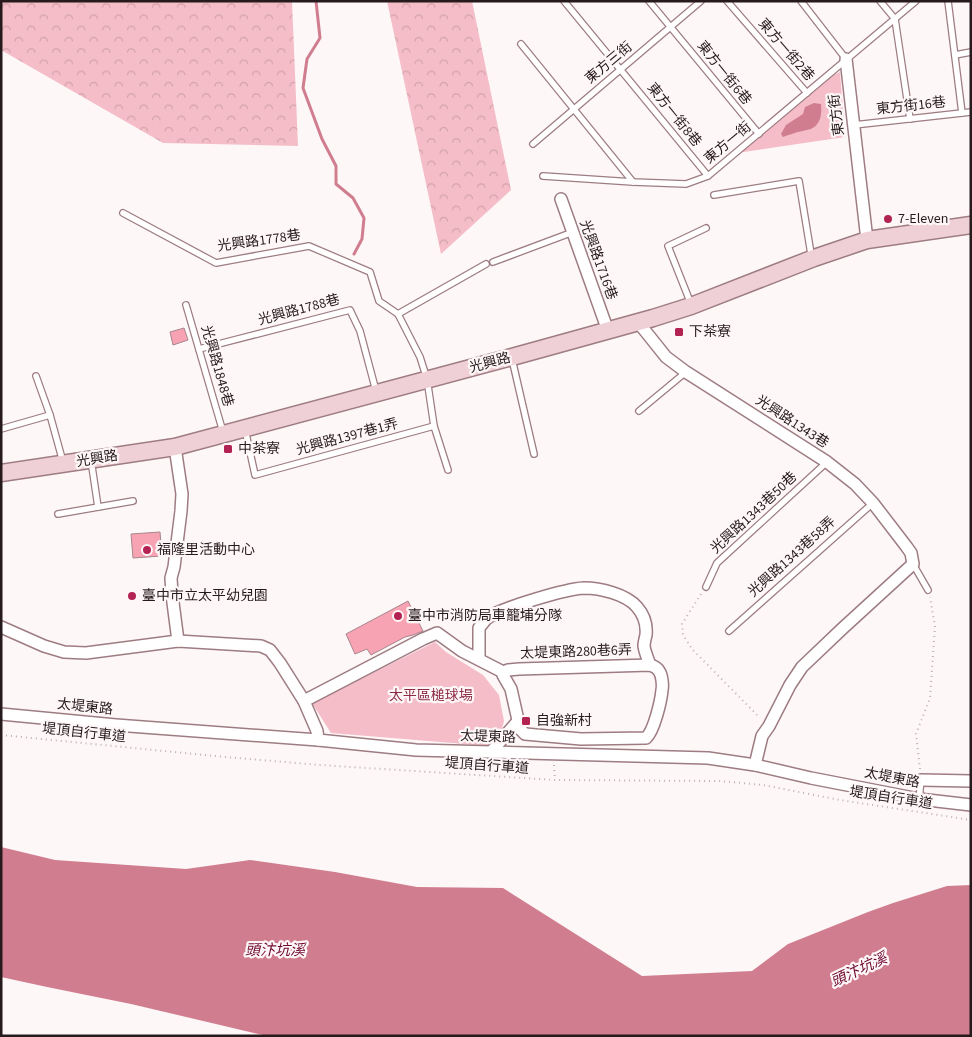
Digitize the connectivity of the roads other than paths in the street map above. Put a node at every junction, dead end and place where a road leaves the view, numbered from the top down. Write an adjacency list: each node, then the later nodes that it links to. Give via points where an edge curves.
1 (564, 1): 15 (lane, 東方一街8巷)
2 (649, 1): 10 (lane, 東方一街6巷)
3 (701, 1): 10 (lane, 東方三街)
4 (727, 1): 16 (lane, 東方一街2巷)
5 (801, 1): 14 (lane)
6 (880, 1): 9 (lane)
7 (916, 1): 9 (lane, 東方一街)
8 (948, 1): 13 (lane)
9 (894, 19): 14 (lane, 東方一街); 20 (lane)
10 (671, 27): 15 (lane, 東方三街); 22 (lane, 東方一街6巷)
11 (521, 44): 17 (lane)
12 (971, 52): 13 (lane)
13 (955, 55): 19 (lane)
14 (846, 59): 16 (lane, 東方一街); 21 (street, 東方街)
15 (620, 70): 17 (lane, 東方三街); 25 (lane, 東方一街8巷)
16 (807, 93): 22 (lane, 東方一街)
17 (574, 109): 23 (lane, 東方三街); 26 (lane)
18 (971, 112): 19 (lane, 東方街16巷)
19 (962, 113): 20 (lane, 東方街16巷)
20 (910, 119): 21 (lane, 東方街16巷)
21 (854, 125): 33 (street, 東方街)
22 (759, 134): 25 (lane, 東方一街)
23 (533, 144)
24 (543, 176): 26 (lane, 東方一街)
25 (708, 176): 26 (lane, 東方一街, via 686,184)
26 (633, 182)
27 (714, 195): 34 (lane, via 799,181)
28 (561, 199): 32 (street, 光興路1716巷)
29 (123, 214): 39 (lane, 光興路1778巷, via 216,263 309,246 370,272 379,301)
30 (971, 225): 33 (main road, 光興路)
31 (706, 228): 38 (lane, via 668,246)
32 (573, 232): 35 (lane); 41 (street, 光興路1716巷)
33 (866, 240): 34 (main road, 光興路)
34 (814, 258): 38 (main road, 光興路)
35 (493, 262)
36 (486, 264): 39 (lane)
37 (186, 304): 42 (lane, 光興路1848巷)
38 (691, 306): 40 (main road, 光興路)
39 (398, 314): 46 (lane, 光興路1778巷, via 420,357)
40 (638, 322): 41 (main road, 光興路); 44 (street, 光興路1343巷, via 666,357)
41 (608, 331): 43 (main road, 光興路)
42 (199, 349): 47 (lane, 光興路1788巷, via 350,310 360,332); 53 (lane, 光興路1848巷)
43 (512, 357): 46 (main road, 光興路); 55 (lane)
44 (686, 372): 48 (lane); 57 (street, 光興路1343巷)
45 (36, 376): 49 (lane)
46 (427, 379): 47 (main road, 光興路); 50 (lane, 光興路1778巷)
47 (377, 393): 52 (main road, 光興路)
48 (639, 412)
49 (50, 415): 51 (lane); 58 (lane)
50 (434, 426): 52 (lane, 光興路1397巷1弄, via 255,476); 59 (lane, 光興路1778巷)
51 (1, 429)
52 (245, 429): 53 (main road, 光興路)
53 (224, 434): 54 (main road, 光興路)
54 (175, 447): 56 (main road, 光興路); 70 (street, via 182,494 171,578)
55 (534, 454)
56 (92, 460): 58 (main road, 光興路); 63 (lane)
57 (827, 462): 62 (street, 光興路1343巷, via 855,484); 66 (lane, 光興路1343巷50巷, via 717,563)
58 (64, 464): 60 (main road, 光興路)
59 (448, 470)
60 (1, 473)
61 (133, 501): 63 (lane)
62 (872, 503): 65 (street, 光興路1343巷, via 911,553); 69 (lane, 光興路1343巷58弄)
63 (98, 507): 64 (lane)
64 (58, 514)
65 (913, 564): 67 (lane, 光興路1343巷); 79 (street, via 802,667 762,736)
66 (706, 587)
67 (928, 590)
68 (1, 628): 70 (street, via 44,646 86,654)
69 (729, 631)
70 (178, 642): 74 (street, via 261,646 270,650)
71 (479, 659): 72 (street, via 479,628 487,619 536,599 584,588 607,590 637,607 646,624 644,646); 73 (street); 74 (street, via 437,633)
72 (650, 665): 73 (street, 太堤東路280巷6弄, via 519,668); 76 (street, via 660,672 663,689 652,729 646,738 525,734)
73 (503, 672): 76 (street, via 511,688)
74 (304, 701): 77 (street)
75 (1, 714): 77 (street, 太堤東路)
76 (518, 721): 78 (street)
77 (318, 740): 78 (street, 太堤東路, via 416,750)
78 (494, 748): 79 (street, 太堤東路, via 554,754 708,758)
79 (755, 765): 82 (street, 太堤東路)
80 (921, 780): 81 (street); 82 (lane)
81 (971, 781)
82 (919, 799): 83 (street, 太堤東路)
83 (971, 806)

